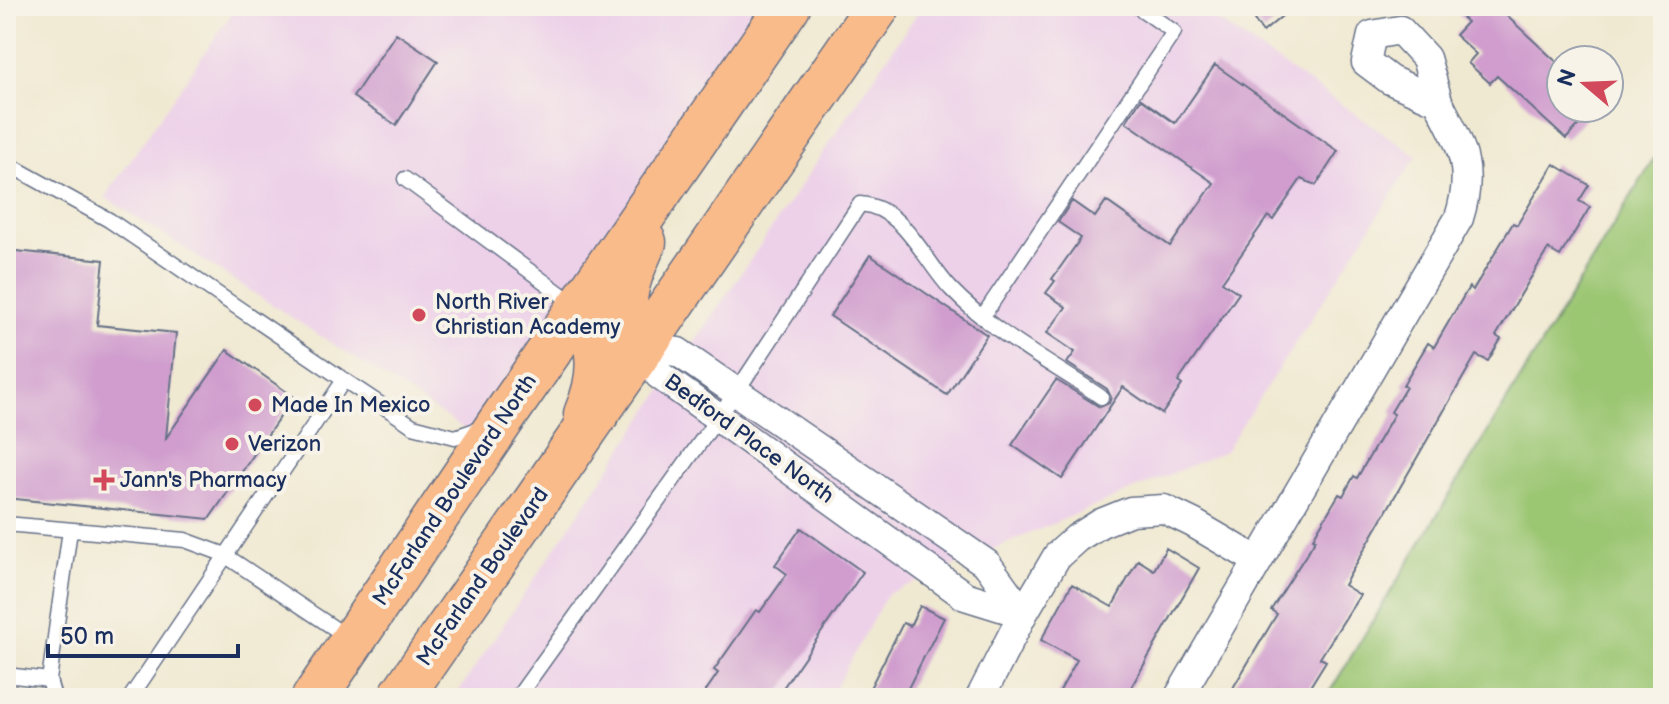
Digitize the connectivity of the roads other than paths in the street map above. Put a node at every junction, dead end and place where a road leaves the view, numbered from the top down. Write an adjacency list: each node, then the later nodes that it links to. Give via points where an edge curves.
1 (788, 6): 6 (highway, McFarland Boulevard North)
2 (878, 6): 10 (highway)
3 (1137, 6): 9 (lane, via 1174,32)
4 (1438, 101): 20 (street, via 1465,162 1467,191 1459,218)
5 (6, 163): 11 (lane, via 109,220)
6 (673, 173): 8 (highway, McFarland Boulevard North); 10 (highway, via 626,288 626,319)
7 (405, 179): 8 (lane)
8 (581, 309): 15 (highway, McFarland Boulevard North); 16 (highway, via 596,339 598,371 590,405)
9 (983, 316): 12 (lane, via 950,288 893,218 873,205 860,204); 13 (lane)
10 (641, 348): 12 (street, Bedford Place North, via 678,352); 14 (street, Bedford Place North, via 659,375); 16 (highway)
11 (344, 380): 15 (lane, via 413,426 455,437); 19 (lane)
12 (737, 391): 14 (lane); 21 (street, Bedford Place North, via 987,564)
13 (1101, 397)
14 (717, 416): 21 (street, Bedford Place North, via 965,596); 29 (lane)
15 (501, 421): 22 (highway, McFarland Boulevard North)
16 (567, 456): 25 (highway, McFarland Boulevard)
17 (6, 524): 18 (lane)
18 (70, 530): 19 (lane, via 185,540); 24 (lane)
19 (226, 556): 22 (lane); 27 (lane)
20 (1258, 561): 21 (street, via 1164,509 1131,511 1101,523 1057,556); 31 (street)
21 (1023, 614): 30 (street)
22 (353, 641): 28 (highway, McFarland Boulevard North)
23 (6, 675): 24 (lane)
24 (49, 680): 26 (lane)
25 (410, 690)
26 (54, 698)
27 (130, 698)
28 (314, 698)
29 (517, 698)
30 (980, 698)
31 (1178, 698)

